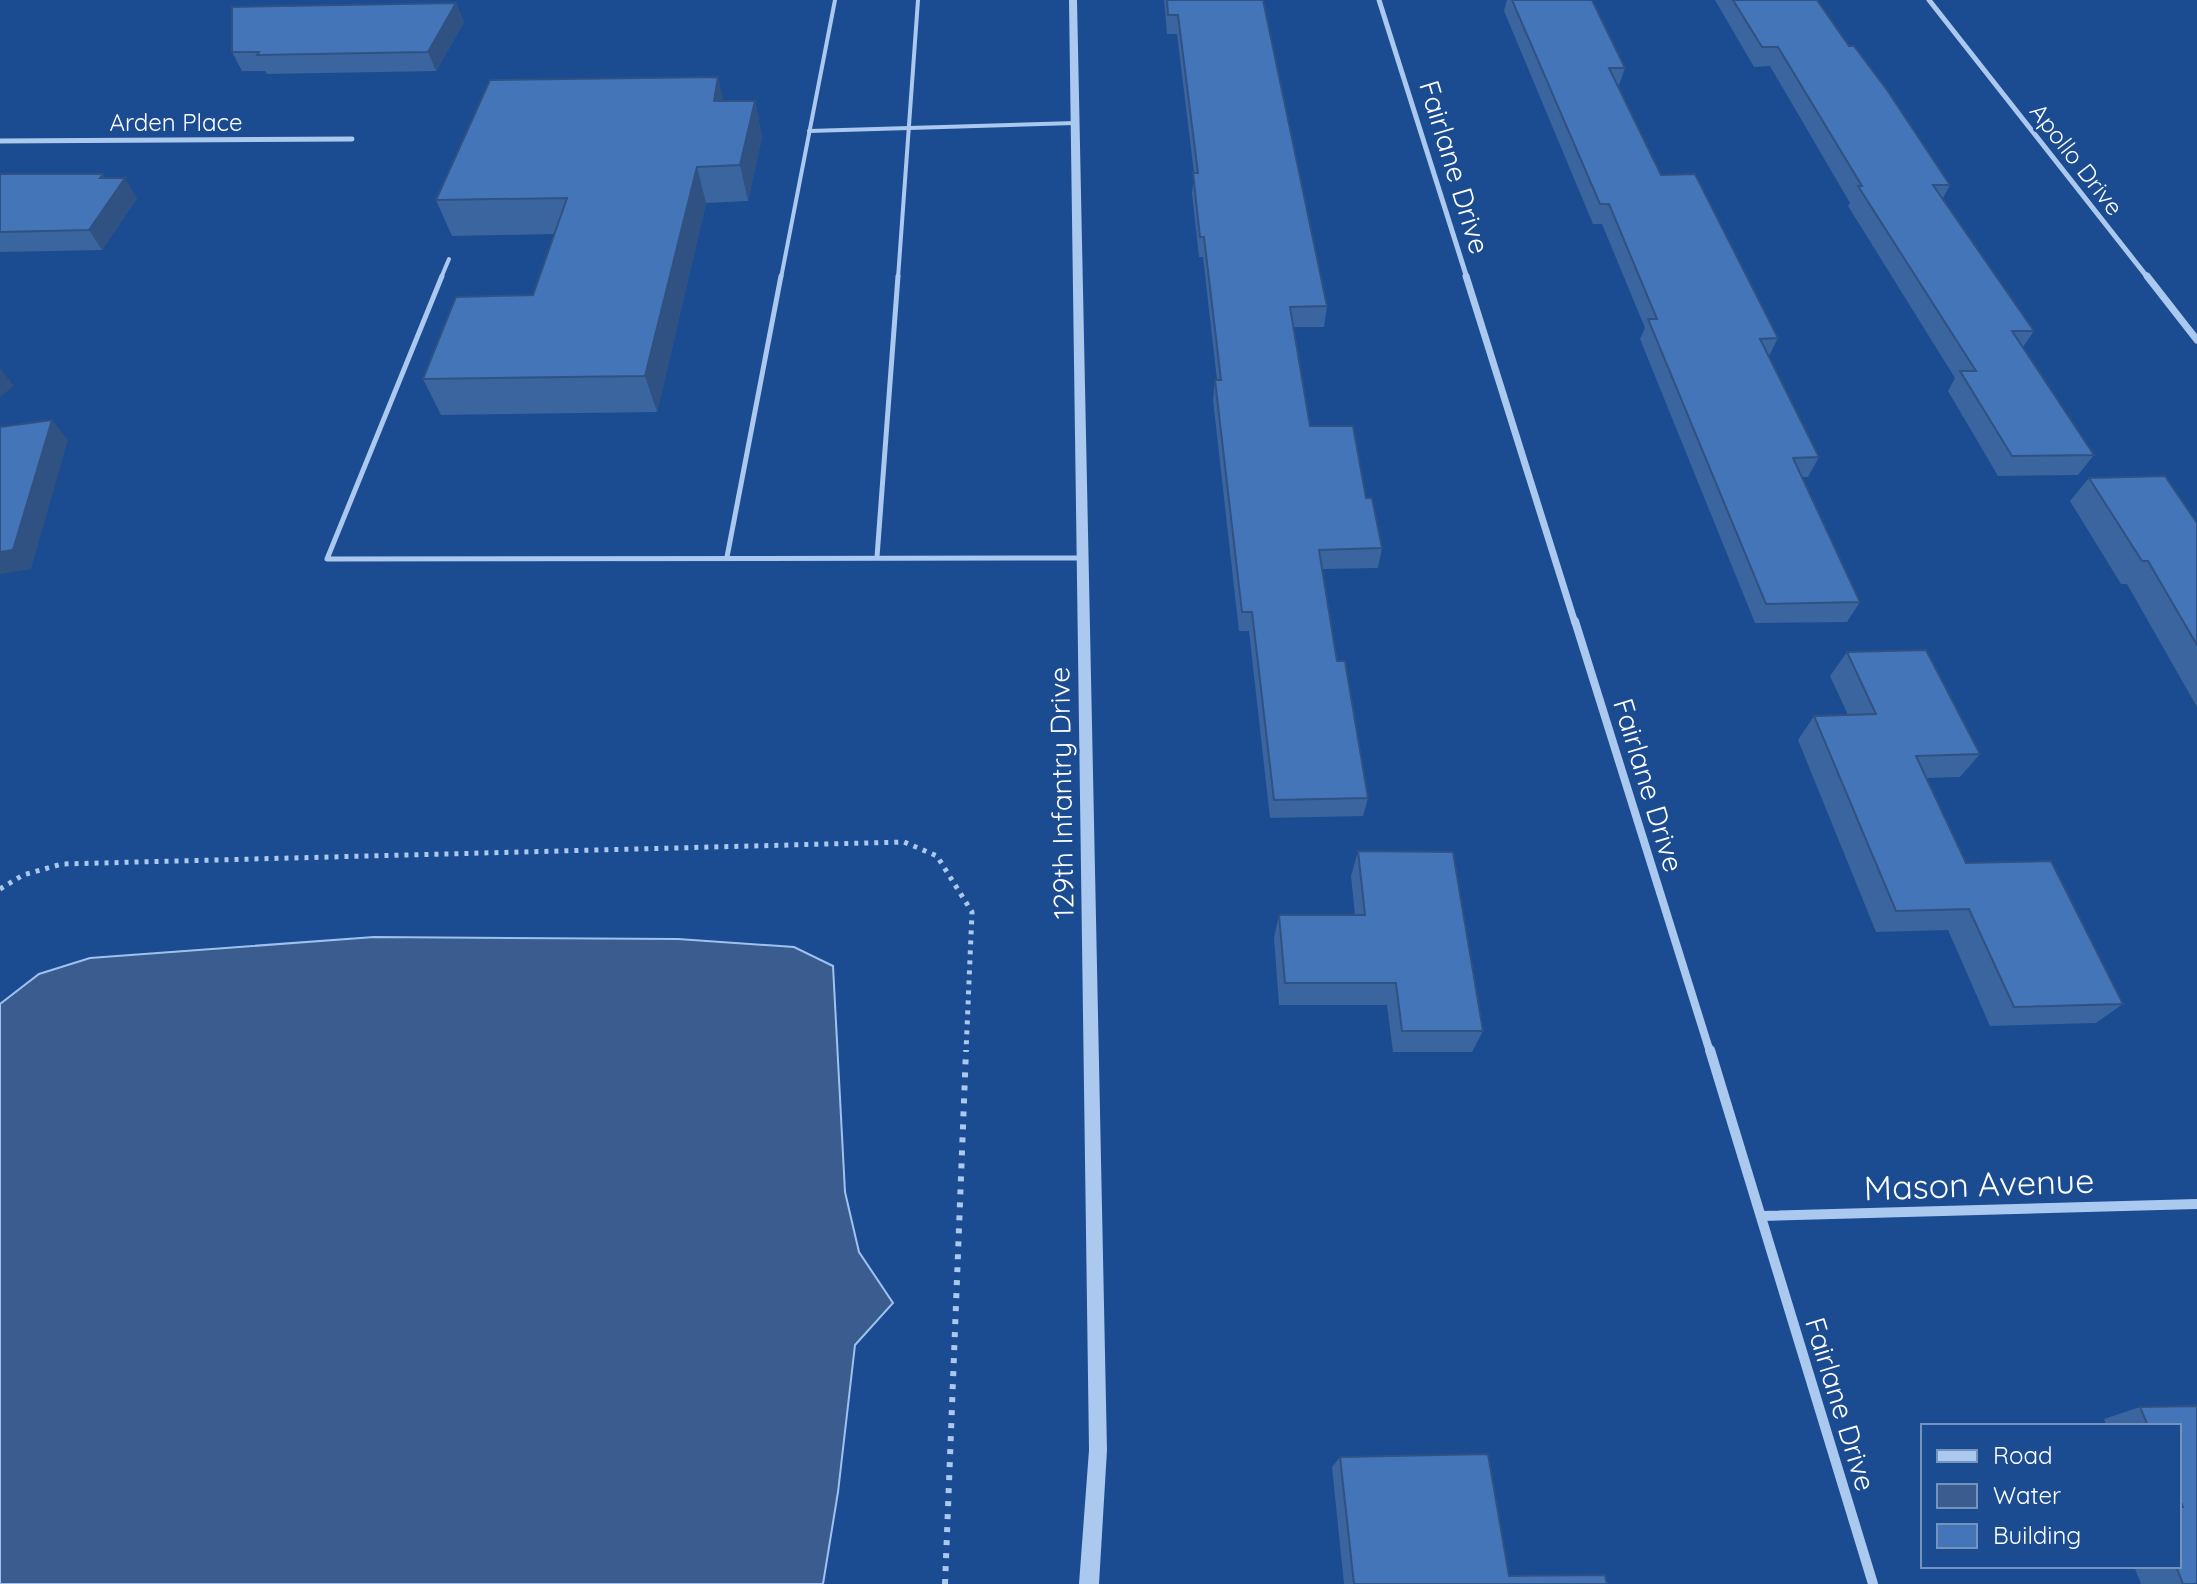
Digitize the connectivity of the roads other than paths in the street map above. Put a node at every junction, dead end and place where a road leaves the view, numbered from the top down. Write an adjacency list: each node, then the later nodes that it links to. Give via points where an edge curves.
1 (835, 0): 8 (lane)
2 (918, 0): 7 (lane)
3 (1073, 0): 6 (street, 129th Infantry Drive)
4 (1379, 0): 17 (street, Fairlane Drive)
5 (1929, 0): 12 (street, Apollo Drive)
6 (1075, 123): 7 (lane); 15 (street, 129th Infantry Drive)
7 (909, 127): 8 (lane); 14 (lane)
8 (809, 131): 13 (lane)
9 (352, 139): 10 (street, Arden Place)
10 (0, 141)
11 (449, 259): 13 (lane, via 327,559)
12 (2197, 340)
13 (727, 557): 14 (lane)
14 (877, 557): 15 (lane)
15 (1083, 558): 18 (street, 129th Infantry Drive, via 1098,1450)
16 (2197, 1204): 17 (street, Mason Avenue)
17 (1762, 1216): 19 (street, Fairlane Drive)
18 (1089, 1584)
19 (1873, 1584)

